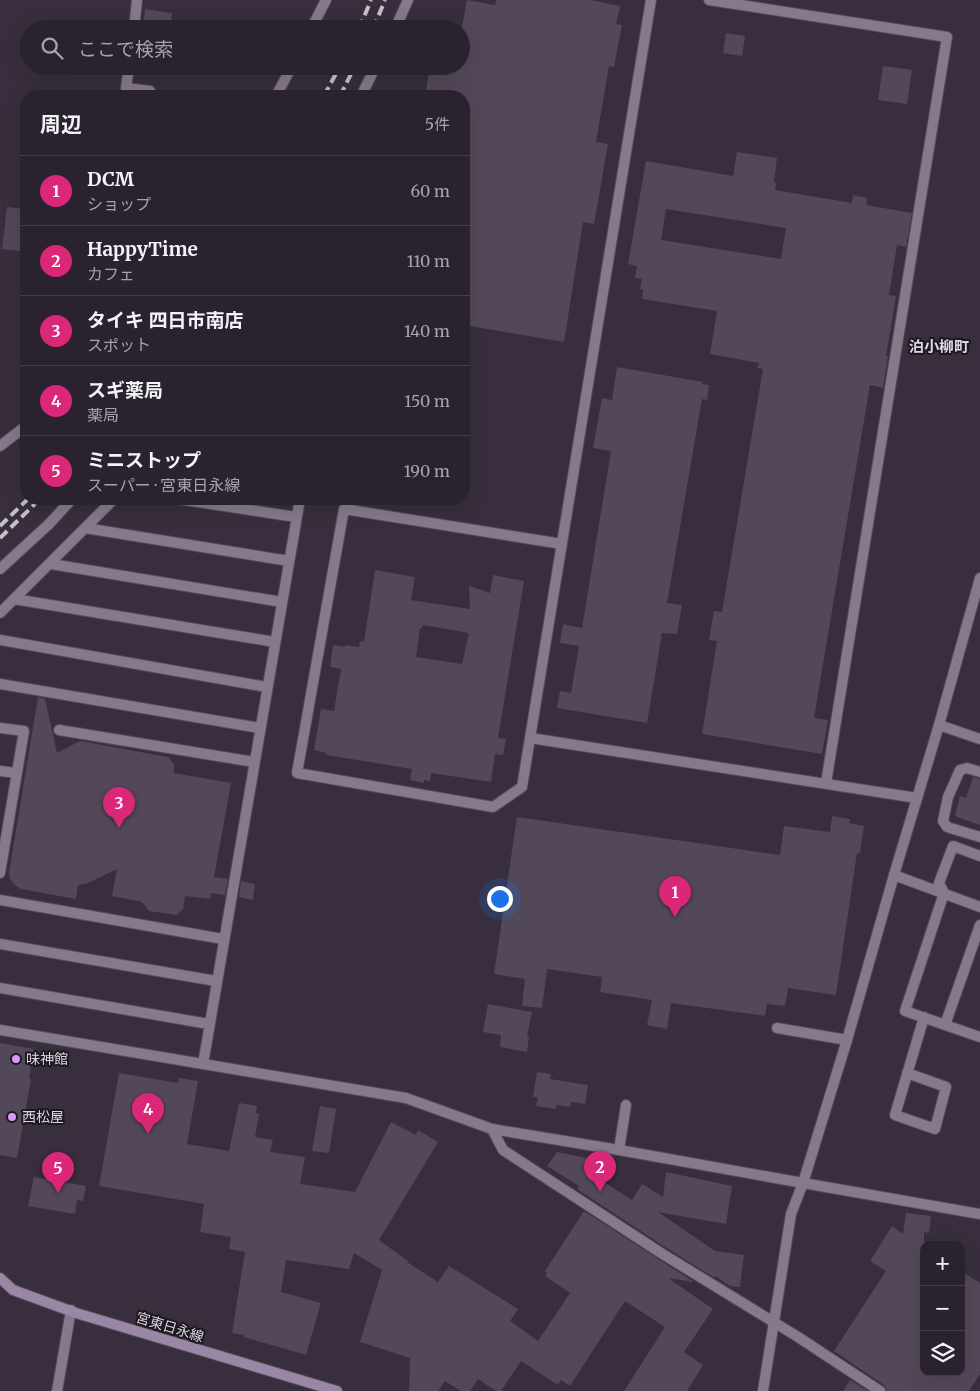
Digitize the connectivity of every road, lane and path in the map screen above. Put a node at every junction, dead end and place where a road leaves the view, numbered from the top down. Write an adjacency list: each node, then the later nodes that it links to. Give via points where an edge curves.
1 (137, 0): 6 (street)
2 (326, 0): 7 (street)
3 (408, 0): 8 (street)
4 (650, 0): 23 (street)
5 (709, 0): 45 (street, via 947,37)
6 (135, 20)
7 (316, 20)
8 (399, 20)
9 (128, 75): 12 (street, via 126,88)
10 (287, 75): 13 (street)
11 (372, 75): 14 (street)
12 (142, 90)
13 (279, 90)
14 (364, 90)
15 (20, 431): 16 (street)
16 (0, 446)
17 (66, 505): 26 (street)
18 (108, 505): 22 (street)
19 (217, 505): 21 (street)
20 (299, 505): 21 (street)
21 (296, 517): 24 (street)
22 (85, 528): 24 (street); 25 (street)
23 (562, 544): 39 (street); 39 (street, via 344,509 297,773 493,807 522,787)
24 (289, 561): 29 (street)
25 (50, 564): 28 (street); 29 (street)
26 (0, 569)
27 (980, 578): 35 (street)
28 (14, 599): 30 (street); 32 (street)
29 (282, 602): 32 (street)
30 (0, 613)
31 (0, 640): 34 (street)
32 (275, 642): 34 (street)
33 (0, 684): 37 (street)
34 (267, 687): 37 (street)
35 (939, 725): 40 (street); 46 (street)
36 (0, 728): 44 (street, via 24,731)
37 (260, 728): 41 (street)
38 (59, 730): 41 (street)
39 (530, 738): 45 (street)
40 (980, 739)
41 (254, 762): 57 (street)
42 (0, 771): 44 (street)
43 (980, 772): 48 (street, via 968,768 960,770 948,797 943,820 947,826)
44 (17, 773): 47 (street)
45 (826, 784): 46 (street)
46 (917, 798): 52 (street)
47 (5, 814): 50 (street)
48 (980, 837)
49 (980, 856): 53 (street, via 953,846 939,883)
50 (1, 857): 51 (street)
51 (0, 873)
52 (894, 875): 53 (street); 67 (street)
53 (944, 893): 55 (street); 61 (street, via 905,1011)
54 (0, 900): 57 (street)
55 (979, 906)
56 (980, 925): 63 (street)
57 (224, 939): 59 (street)
58 (0, 944): 59 (street)
59 (216, 981): 62 (street)
60 (0, 988): 62 (street)
61 (924, 1018): 63 (street); 69 (street)
62 (209, 1024): 68 (street)
63 (945, 1025): 66 (street)
64 (777, 1028): 67 (street)
65 (0, 1030): 68 (street)
66 (980, 1037)
67 (847, 1040): 73 (street)
68 (203, 1064): 71 (street, via 406,1098)
69 (907, 1074): 69 (street, via 895,1114 935,1129 946,1087)
70 (626, 1105): 72 (street)
71 (492, 1129): 72 (street); 79 (street, via 503,1150)
72 (618, 1150): 73 (street)
73 (803, 1183): 74 (street); 79 (street, via 791,1214)
74 (980, 1214)
75 (0, 1278): 77 (main road, 宮東日永線)
76 (0, 1288): 77 (street)
77 (13, 1290): 78 (main road, 宮東日永線)
78 (71, 1310): 80 (street); 81 (main road, 宮東日永線)
79 (774, 1323): 82 (street); 83 (street)
80 (57, 1391)
81 (338, 1391)
82 (763, 1391)
83 (880, 1391)

